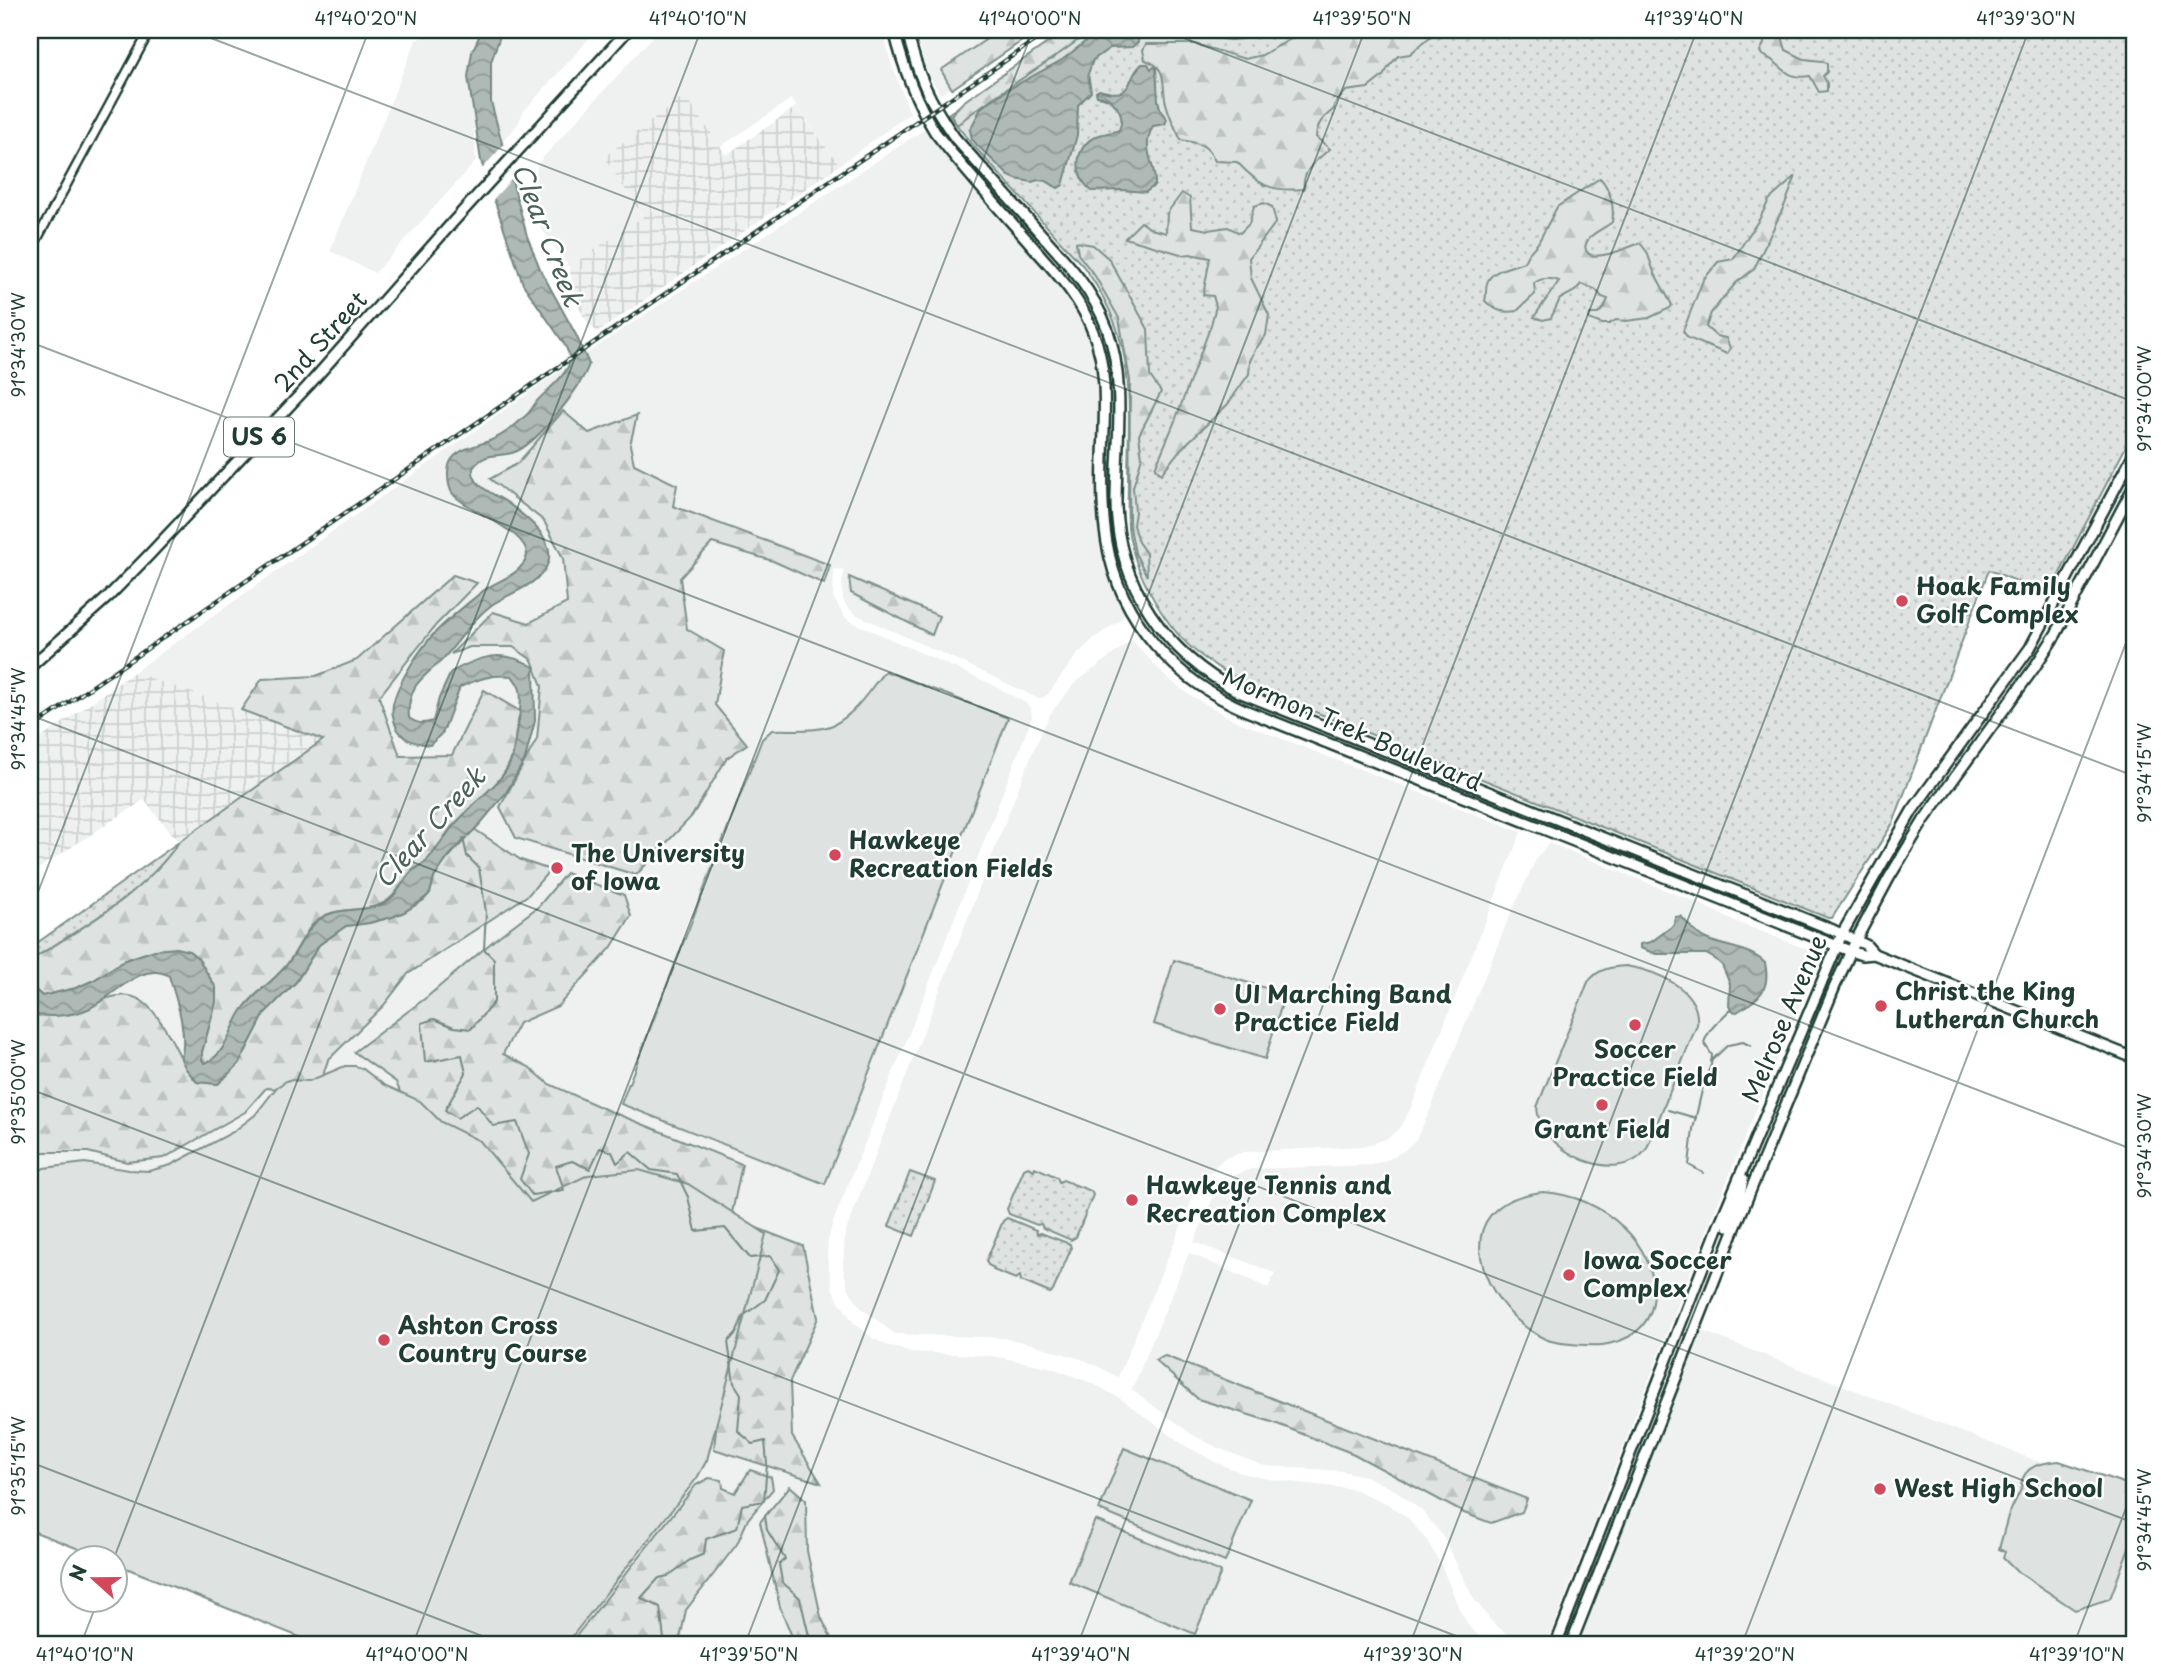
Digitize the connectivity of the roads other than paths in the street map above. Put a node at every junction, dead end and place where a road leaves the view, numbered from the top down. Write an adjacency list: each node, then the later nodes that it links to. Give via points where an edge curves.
1 (150, 30): 5 (street)
2 (628, 30): 8 (main road, 2nd Street / US 6, via 155,549)
3 (894, 30): 11 (main road, Mormon Trek Boulevard, via 924,115 955,158 1066,284 1088,320 1100,351 1104,382 1102,506 1111,563 1132,615 1158,649 1213,695 1247,712)
4 (907, 30): 9 (main road, Mormon Trek Boulevard, via 920,78 955,138 1077,275 1097,305 1112,343 1118,379 1120,542 1145,607 1185,655 1239,692)
5 (30, 252)
6 (2134, 453): 9 (main road, Melrose Avenue, via 2030,648 1912,811)
7 (2134, 486): 10 (main road, Melrose Avenue, via 2056,635 1924,820)
8 (30, 667)
9 (1842, 934): 10 (main road, Mormon Trek Boulevard); 11 (main road, Melrose Avenue)
10 (1856, 940): 12 (main road, Melrose Avenue); 13 (main road, Mormon Trek Boulevard)
11 (1836, 945): 12 (main road, Mormon Trek Boulevard); 15 (main road, Melrose Avenue)
12 (1850, 951): 13 (main road, Mormon Trek Boulevard); 18 (main road, Melrose Avenue)
13 (1874, 954): 14 (main road, Mormon Trek Boulevard)
14 (2134, 1058)
15 (1744, 1167): 16 (main road); 17 (main road, Melrose Avenue)
16 (1728, 1226)
17 (1556, 1644)
18 (1571, 1644)

